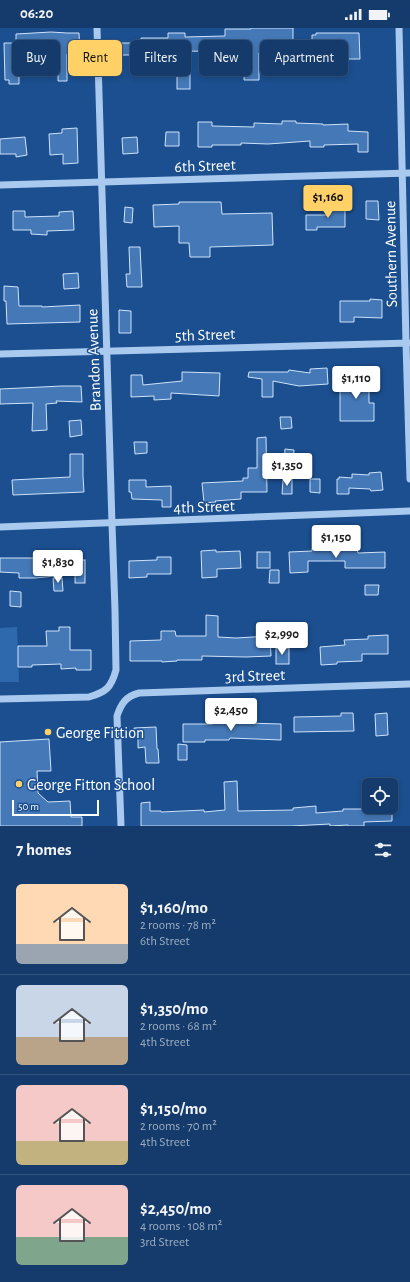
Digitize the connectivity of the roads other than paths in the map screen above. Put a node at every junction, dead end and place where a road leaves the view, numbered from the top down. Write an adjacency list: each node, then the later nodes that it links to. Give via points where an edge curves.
1 (97, 28): 5 (street, Brandon Avenue)
2 (398, 28): 3 (street, Southern Avenue)
3 (402, 173): 4 (street, 6th Street); 5 (street, 6th Street); 7 (street, Southern Avenue)
4 (410, 173)
5 (101, 182): 6 (street, 6th Street); 8 (street, Brandon Avenue)
6 (0, 185)
7 (408, 343): 8 (street, 5th Street); 10 (street, Southern Avenue)
8 (107, 351): 9 (street, 5th Street); 12 (street, Brandon Avenue)
9 (0, 354)
10 (410, 479)
11 (410, 511): 12 (street, 4th Street)
12 (112, 524): 13 (street, 4th Street); 15 (street, Brandon Avenue, via 116,670 113,679 101,693 89,697)
13 (0, 527)
14 (410, 684): 16 (street, 3rd Street, via 133,695 124,701 118,716)
15 (0, 699)
16 (120, 826)

